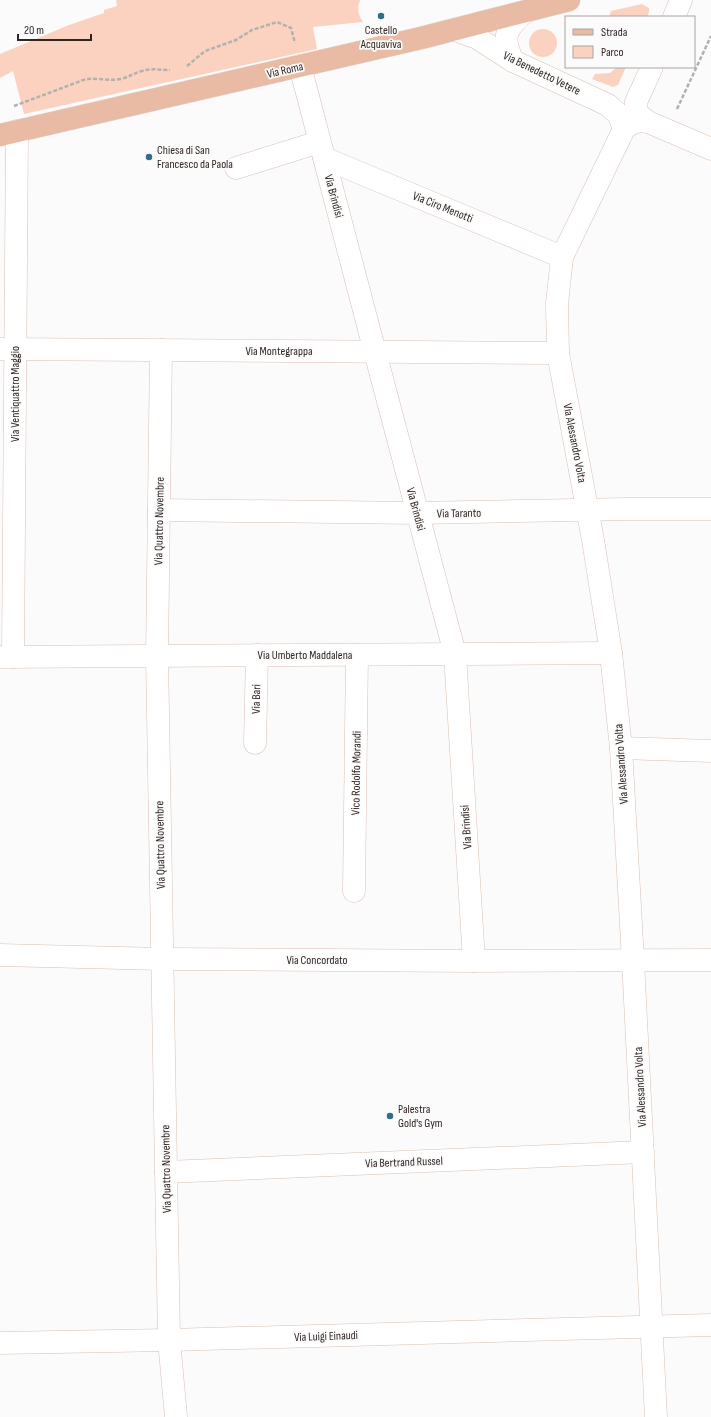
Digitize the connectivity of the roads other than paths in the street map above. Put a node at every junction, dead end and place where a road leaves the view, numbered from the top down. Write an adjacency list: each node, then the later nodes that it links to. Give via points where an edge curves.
1 (569, 0): 4 (main road, Via Roma)
2 (671, 0): 5 (street)
3 (681, 0): 6 (street)
4 (525, 12): 7 (main road, Via Roma); 8 (street, via 512,22 506,36 507,49)
5 (674, 16)
6 (674, 16)
7 (455, 30): 8 (street, Via Benedetto Vetere, via 477,38); 9 (main road, Via Roma)
8 (513, 61): 12 (street, Via Benedetto Vetere)
9 (300, 66): 15 (main road, Via Roma); 17 (street, Via Brindisi)
10 (652, 68): 11 (street)
11 (636, 102): 12 (street, Via Benedetto Vetere, via 630,107 623,108); 13 (street, via 638,114)
12 (608, 104): 14 (street, Via Benedetto Vetere, via 619,115)
13 (648, 122): 14 (street, via 641,120); 16 (street)
14 (624, 129): 19 (street, Via Alessandro Volta)
15 (8, 133): 20 (street, Via Ventiquattro Maggio)
16 (711, 149)
17 (322, 150): 18 (street); 19 (street, Via Ciro Menotti); 22 (street, Via Brindisi)
18 (236, 168)
19 (562, 257): 23 (street, Via Alessandro Volta, via 557,304)
20 (7, 349): 21 (street, Via Montegrappa); 33 (street, Via Ventiquattro Maggio)
21 (161, 350): 22 (street, Via Montegrappa); 25 (street, Via Quattro Novembre)
22 (374, 352): 23 (street, Via Montegrappa); 27 (street, Via Brindisi)
23 (558, 354): 26 (street, Via Alessandro Volta)
24 (711, 509): 26 (street, Via Taranto)
25 (159, 510): 27 (street, Via Taranto); 32 (street, Via Quattro Novembre)
26 (588, 511): 27 (street, Via Taranto); 28 (street, Via Alessandro Volta)
27 (417, 513): 29 (street, Via Brindisi)
28 (611, 653): 29 (street, Via Umberto Maddalena); 35 (street, Via Alessandro Volta)
29 (455, 654): 31 (street, Via Umberto Maddalena); 42 (street, Via Brindisi)
30 (257, 655): 31 (street, Via Umberto Maddalena); 32 (street, Via Umberto Maddalena); 34 (street, Via Bari)
31 (357, 655): 37 (street, Vico Rodolfo Morandi)
32 (157, 656): 33 (street, Via Umberto Maddalena); 39 (street, Via Quattro Novembre)
33 (6, 657)
34 (255, 743)
35 (621, 748): 36 (street); 40 (street, Via Alessandro Volta)
36 (711, 751)
37 (354, 891)
38 (0, 955): 39 (street, Via Concordato)
39 (162, 959): 42 (street, Via Concordato); 44 (street, Via Quattro Novembre)
40 (633, 960): 41 (street, Via Concordato); 42 (street, Via Concordato); 43 (street, Via Alessandro Volta)
41 (711, 960)
42 (474, 961)
43 (643, 1152): 44 (street, Via Bertrand Russel); 46 (street, Via Alessandro Volta)
44 (166, 1172): 47 (street, Via Quattro Novembre)
45 (711, 1325): 46 (street, Via Luigi Einaudi)
46 (651, 1327): 47 (street, Via Luigi Einaudi); 50 (street, Via Alessandro Volta)
47 (169, 1340): 48 (street, Via Luigi Einaudi); 49 (street, Via Quattro Novembre)
48 (0, 1343)
49 (176, 1417)
50 (656, 1417)

